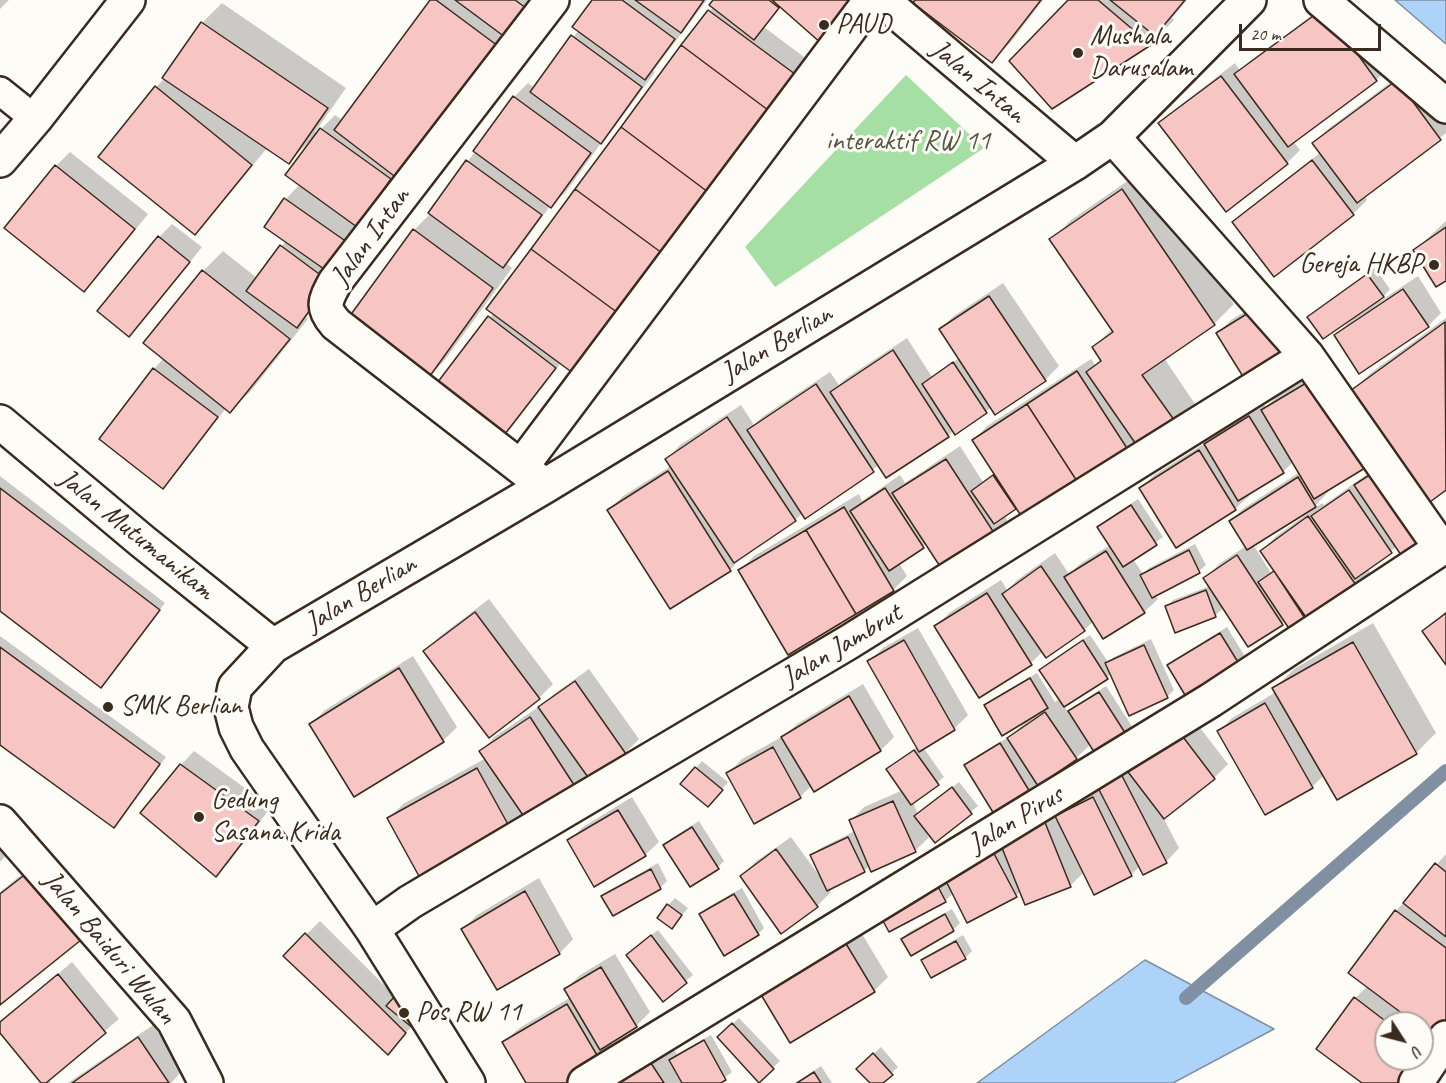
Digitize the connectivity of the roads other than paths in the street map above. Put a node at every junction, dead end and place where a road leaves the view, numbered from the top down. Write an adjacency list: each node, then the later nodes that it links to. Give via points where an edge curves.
1 (128, 0): 9 (street)
2 (552, 0): 15 (street, Jalan Intan, via 335,282 326,301 328,314 336,324)
3 (872, 0): 15 (street)
4 (882, 0): 12 (street, Jalan Intan)
5 (1249, 0): 10 (street, Jalan Berlian)
6 (1321, 0): 8 (street)
7 (0, 92): 9 (lane)
8 (1446, 106)
9 (35, 119): 11 (street)
10 (1113, 136): 12 (street, Jalan Berlian); 13 (street)
11 (0, 160)
12 (1075, 163): 15 (street, Jalan Berlian)
13 (1307, 356): 16 (street); 19 (street, Jalan Jambrut, via 849,642 410,902)
14 (0, 422): 17 (street, Jalan Mutumanikam)
15 (533, 476): 17 (street, Jalan Berlian)
16 (1444, 547): 23 (street, Jalan Pirus, via 1211,700)
17 (273, 646): 19 (street, Jalan Berlian, via 235,687 231,707 236,727 247,749)
18 (0, 822): 21 (street, Jalan Baiduri Wulan, via 174,1021)
19 (372, 929): 22 (street, Jalan Berlian)
20 (1446, 1038): 24 (street)
21 (206, 1083)
22 (468, 1083)
23 (585, 1083)
24 (1416, 1083)

